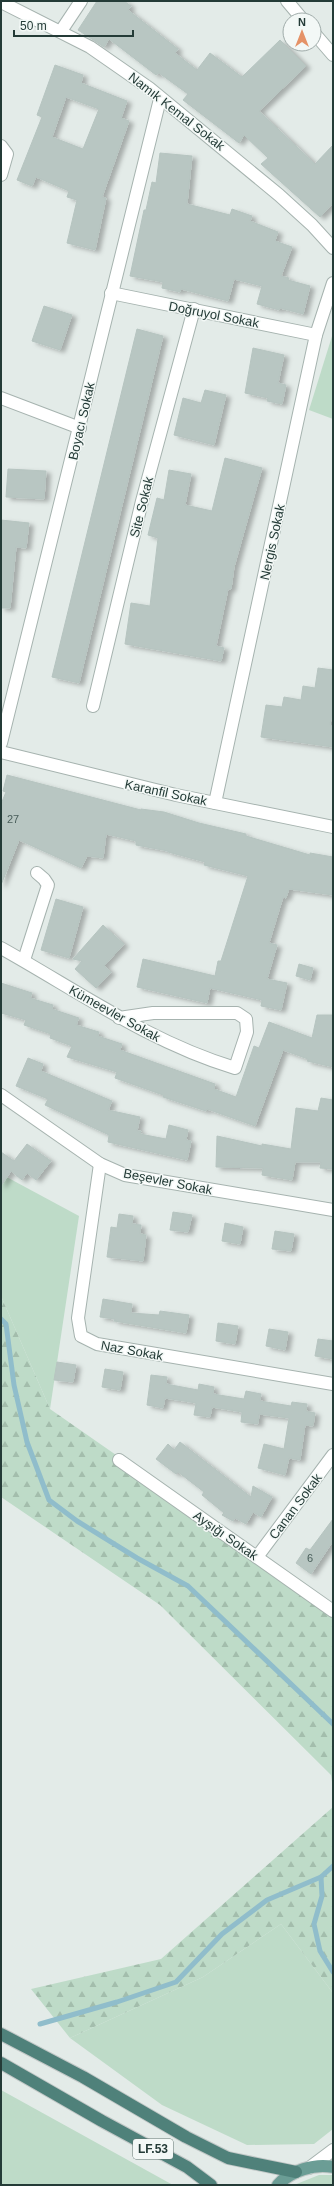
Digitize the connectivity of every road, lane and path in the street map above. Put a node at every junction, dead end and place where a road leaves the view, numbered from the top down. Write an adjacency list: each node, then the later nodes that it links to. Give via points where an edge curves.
1 (81, 1): 5 (street)
2 (287, 1): 4 (street)
3 (1, 2): 5 (street, Namık Kemal Sokak)
4 (296, 12)
5 (60, 31): 8 (street, Namık Kemal Sokak, via 109,59)
6 (322, 42): 7 (street)
7 (333, 55)
8 (160, 99): 11 (street, Namık Kemal Sokak, via 249,169 312,225); 13 (street, Boyacı Sokak)
9 (4, 150): 10 (street)
10 (1, 175)
11 (333, 248)
12 (333, 283): 15 (street, Nergis Sokak)
13 (111, 293): 14 (street, Doğruyol Sokak); 17 (street, Boyacı Sokak)
14 (194, 309): 15 (street, Doğruyol Sokak); 18 (street, Site Sokak, via 142,501)
15 (316, 335): 21 (street, Nergis Sokak)
16 (1, 398): 17 (street)
17 (80, 428): 19 (street, Boyacı Sokak)
18 (94, 706)
19 (1, 743)
20 (1, 752): 21 (street, Karanfil Sokak, via 114,781)
21 (215, 803): 22 (street, Karanfil Sokak)
22 (333, 828)
23 (37, 873): 25 (street, via 48,885)
24 (1, 948): 25 (street, Kümeevler Sokak)
25 (24, 960): 26 (street, Kümeevler Sokak)
26 (119, 1018): 26 (street, Kümeevler Sokak, via 154,1014 237,1013 246,1019 247,1032 235,1068 199,1058)
27 (1, 1095): 28 (street, Beşevler Sokak)
28 (100, 1164): 29 (street, Beşevler Sokak, via 125,1174); 30 (street, Naz Sokak, via 78,1318 81,1336 97,1344)
29 (333, 1210)
30 (333, 1384)
31 (333, 1455): 33 (street, Canan Sokak)
32 (119, 1460): 33 (street, Ayşığı Sokak)
33 (257, 1557): 34 (street, Ayşığı Sokak)
34 (333, 1611)
35 (1, 2034): 40 (highway, LF.53, via 228,2158)
36 (1, 2063): 41 (highway, LF.53, via 187,2167)
37 (333, 2150): 39 (street)
38 (333, 2167): 39 (main road, LF.53)
39 (309, 2168): 40 (main road, LF.53)
40 (296, 2172): 42 (main road, LF.53)
41 (211, 2185)
42 (278, 2185)

